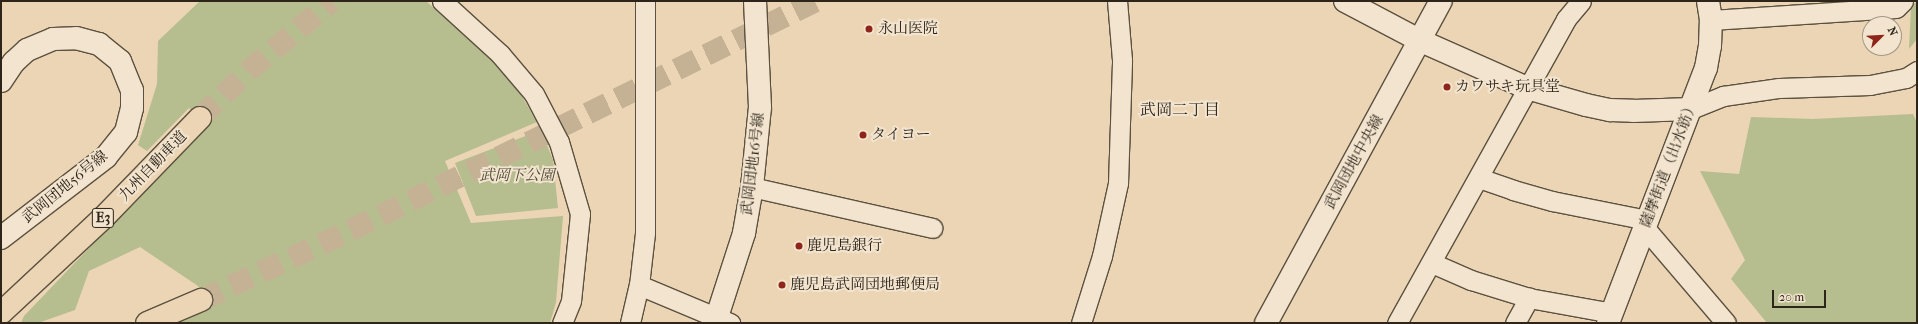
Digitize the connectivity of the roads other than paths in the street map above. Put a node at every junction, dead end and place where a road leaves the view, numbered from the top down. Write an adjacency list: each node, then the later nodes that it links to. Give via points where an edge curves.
1 (442, 1): 31 (street, via 500,54 534,94 559,142 580,214 571,301)
2 (645, 1): 23 (street, via 645,233)
3 (755, 1): 17 (street, 武岡団地16号線, via 760,107)
4 (1117, 1): 33 (street, via 1122,60 1118,184 1102,256)
5 (1345, 1): 10 (street)
6 (1442, 1): 10 (street, 武岡団地中央線)
7 (1581, 1): 13 (street, via 1566,19)
8 (1903, 1): 9 (street, via 1896,8)
9 (1709, 10): 14 (street, 薩摩街道（出水筋）, via 1710,46 1706,68)
10 (1421, 41): 13 (street); 34 (street, 武岡団地中央線)
11 (1917, 71): 14 (street, via 1906,78 1870,85 1779,88 1723,96)
12 (1, 82): 21 (street, 武岡団地56号線, via 14,62 27,50 54,39 76,38 99,44 120,61 132,90 132,108 126,132 106,156)
13 (1527, 88): 14 (street, via 1610,110); 16 (street)
14 (1691, 109): 19 (street, 薩摩街道（出水筋）)
15 (200, 118): 18 (highway, 九州自動車道 / E3)
16 (1479, 178): 19 (street, via 1552,201); 22 (street)
17 (752, 187): 20 (street); 29 (street, 武岡団地16号線, via 744,232)
18 (104, 217): 26 (highway); 27 (highway, 九州自動車道 / E3)
19 (1646, 224): 28 (street, 薩摩街道（出水筋）); 37 (street)
20 (932, 228)
21 (1, 238)
22 (1432, 263): 24 (street, via 1471,280); 35 (street)
23 (639, 285): 29 (street); 32 (street)
24 (1528, 298): 28 (street); 36 (street)
25 (201, 300): 30 (highway)
26 (1, 302)
27 (1, 313)
28 (1610, 320)
29 (720, 321)
30 (147, 323)
31 (562, 323)
32 (630, 323)
33 (1081, 323)
34 (1266, 323)
35 (1397, 323)
36 (1515, 323)
37 (1726, 323)

